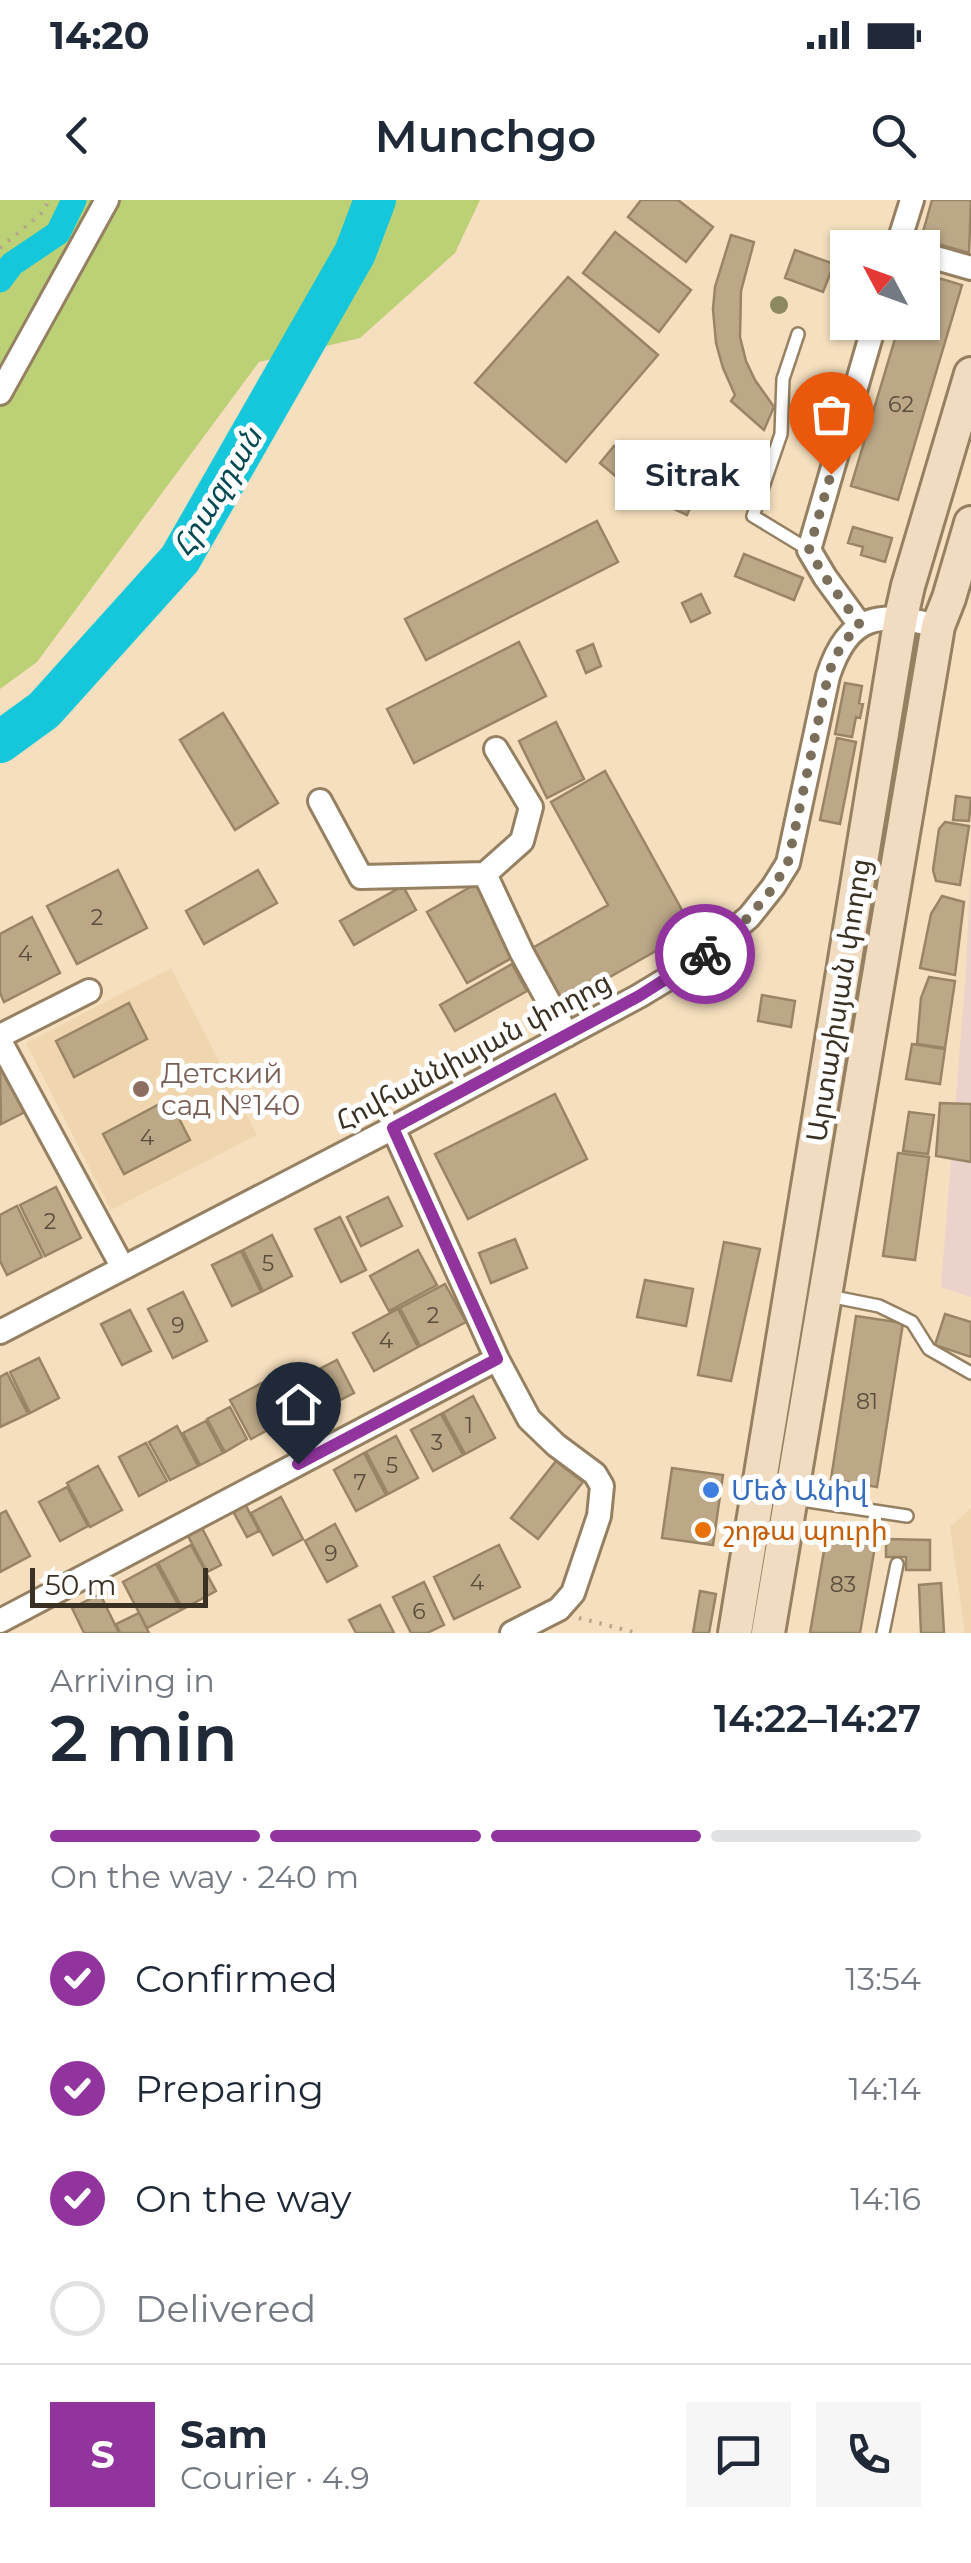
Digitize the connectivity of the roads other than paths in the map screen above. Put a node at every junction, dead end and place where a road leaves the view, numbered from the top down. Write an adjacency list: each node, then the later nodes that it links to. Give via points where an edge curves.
1 (107, 200): 9 (street)
2 (912, 200): 3 (street)
3 (903, 230)
4 (940, 259): 5 (street)
5 (971, 268)
6 (798, 334): 11 (lane, via 783,379 781,434 753,516)
7 (871, 340): 11 (street)
8 (971, 374): 12 (main road, Արտաշիսյան փողոց)
9 (0, 393)
10 (971, 523): 14 (main road, Արտաշիսյան փողոց)
11 (809, 550): 13 (street)
12 (901, 617): 13 (street); 14 (street); 21 (main road, Արտաշիսյան փողոց)
13 (860, 625): 19 (street, Հովհաննիսյան փողոց, via 834,656 788,862 773,888 696,961)
14 (938, 626): 22 (main road, Արտաշիսյան փողոց)
15 (496, 749): 17 (street, via 531,807 522,841)
16 (320, 801): 17 (street, via 361,877)
17 (485, 874): 19 (street)
18 (90, 991): 20 (street)
19 (567, 1035): 23 (street, Հովհաննիսյան փողոց)
20 (0, 1038): 24 (street)
21 (824, 1091): 22 (main road); 29 (main road, Արտաշիսյան փողոց)
22 (858, 1096): 25 (main road, Արտաշիսյան փողոց)
23 (393, 1128): 24 (street, Հովհաննիսյան փողոց); 27 (street)
24 (123, 1268): 26 (street, Հովհաննիսյան փողոց)
25 (825, 1295): 28 (lane, via 880,1306 912,1322 929,1349); 30 (main road, Արտաշիսյան փողոց)
26 (0, 1332)
27 (497, 1359): 34 (street); 35 (street, via 528,1420 602,1486 569,1614)
28 (971, 1374)
29 (766, 1438): 30 (main road); 36 (main road, Արտաշիսյան փողոց)
30 (800, 1443): 31 (main road, Արտաշիսյան փողոց)
31 (791, 1498): 32 (lane); 37 (main road, Արտաշիսյան փողոց)
32 (907, 1516)
33 (897, 1564): 38 (lane)
34 (0, 1621)
35 (512, 1633)
36 (734, 1633)
37 (768, 1633)
38 (883, 1633)

